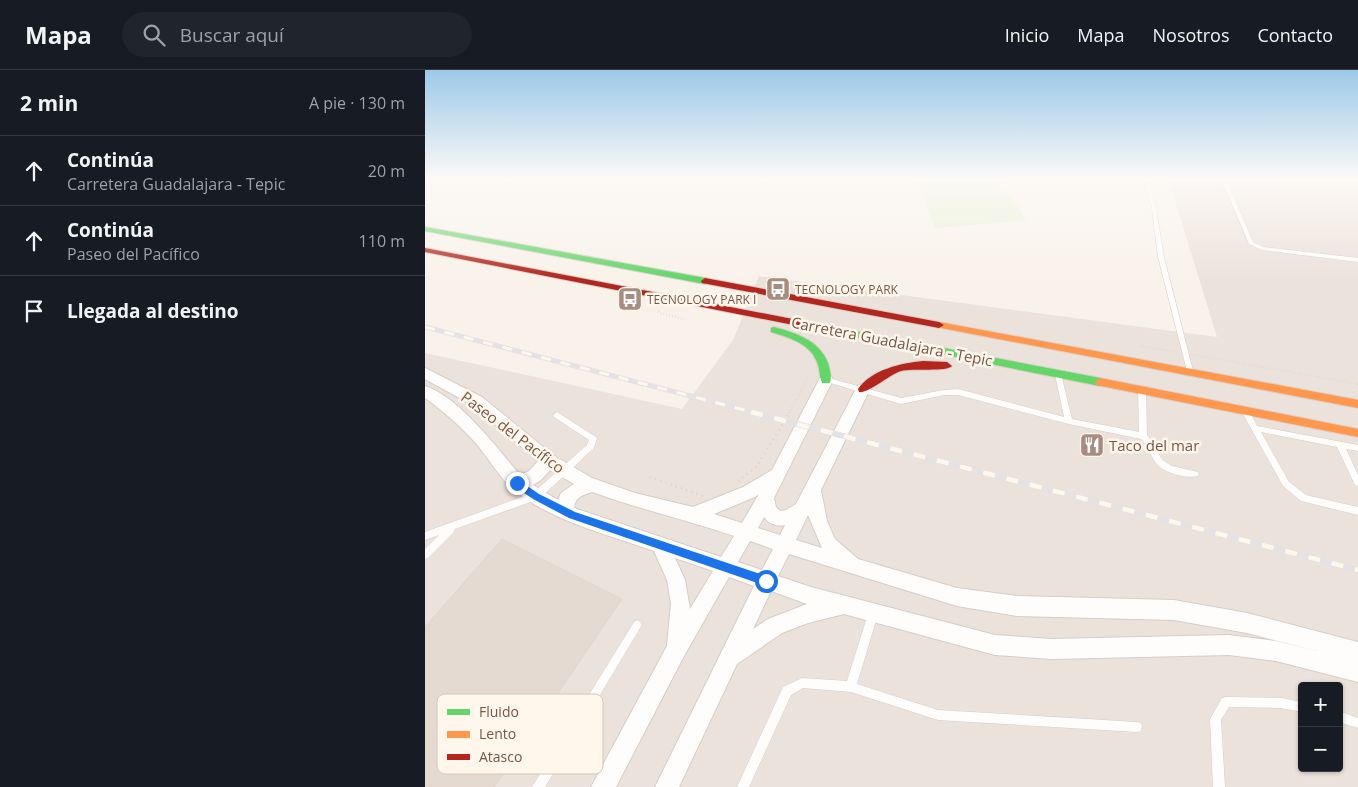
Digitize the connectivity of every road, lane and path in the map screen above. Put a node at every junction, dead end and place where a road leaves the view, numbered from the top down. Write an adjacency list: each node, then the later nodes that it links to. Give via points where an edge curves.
1 (1154, 211): 14 (lane, via 1161,257)
2 (1237, 211): 5 (lane, via 1251,243 1262,248)
3 (425, 229): 14 (highway, Carretera Guadalajara - Tepic)
4 (425, 250): 6 (highway, Carretera Guadalajara - Tepic)
5 (1358, 260)
6 (707, 305): 12 (highway, Carretera Guadalajara - Tepic); 15 (highway, via 743,321 795,336 818,352 827,366)
7 (662, 308): 8 (path, via 657,312)
8 (687, 320)
9 (1207, 357): 16 (path)
10 (954, 367): 17 (highway, via 917,363 902,365 888,370)
11 (973, 369): 12 (highway)
12 (1053, 372): 18 (highway, Carretera Guadalajara - Tepic); 23 (lane)
13 (425, 373): 29 (street, Paseo del Pacífico, via 477,401)
14 (1190, 373): 20 (highway, Carretera Guadalajara - Tepic)
15 (818, 377): 17 (lane); 32 (street); 35 (path, via 755,467)
16 (1358, 384)
17 (863, 389): 23 (lane, via 901,401 958,392); 41 (street)
18 (1142, 389): 21 (highway, Carretera Guadalajara - Tepic); 26 (lane)
19 (425, 391): 34 (street, Paseo del Pacífico, via 452,410 477,434)
20 (1358, 404)
21 (1244, 409): 24 (lane); 25 (highway, Carretera Guadalajara - Tepic)
22 (557, 415): 30 (lane, via 593,439 590,447)
23 (1069, 421): 26 (lane)
24 (1255, 428): 27 (lane); 43 (lane, via 1286,484 1297,493 1304,498)
25 (1358, 433)
26 (1143, 436): 31 (lane, via 1151,443 1162,465)
27 (1341, 445): 28 (lane); 36 (lane)
28 (1358, 448)
29 (547, 460): 30 (street, Paseo del Pacífico); 34 (street, via 541,471 527,481)
30 (563, 471): 37 (street, Paseo del Pacífico); 39 (lane)
31 (1195, 474)
32 (777, 475): 40 (street); 44 (street, via 749,492)
33 (650, 477): 38 (path, via 702,496)
34 (517, 483): 39 (street, Paseo del Pacífico)
35 (735, 483)
36 (1358, 483)
37 (593, 485): 42 (street, via 576,490 567,498); 44 (street, Paseo del Pacífico)
38 (712, 494)
39 (536, 496): 42 (street, Paseo del Pacífico); 45 (lane)
40 (767, 498): 41 (street, via 768,510 780,519 789,518); 46 (street)
41 (808, 500): 49 (street); 51 (street, via 829,545)
42 (565, 510): 48 (street, Paseo del Pacífico)
43 (1358, 511)
44 (693, 515): 46 (street, Paseo del Pacífico)
45 (452, 528): 47 (lane); 50 (lane)
46 (747, 532): 49 (street, Paseo del Pacífico); 52 (street)
47 (425, 536)
48 (660, 545): 52 (street, Paseo del Pacífico); 57 (street, via 681,603)
49 (785, 545): 51 (street); 53 (street)
50 (425, 554)
51 (853, 567): 58 (street, via 957,597 1017,606 1174,610 1247,623)
52 (725, 568): 53 (street); 57 (street)
53 (766, 581): 54 (street); 59 (street)
54 (842, 605): 55 (street); 59 (street, via 808,613 775,626)
55 (873, 614): 60 (street, via 995,645 1052,649 1229,645 1276,651); 61 (lane)
56 (637, 624): 62 (lane)
57 (677, 649): 69 (street)
58 (1358, 652)
59 (728, 658): 70 (street)
60 (1358, 672)
61 (851, 687): 66 (lane, via 937,716); 71 (lane, via 802,683 787,692)
62 (594, 694)
63 (1298, 706): 72 (lane, via 1226,702 1215,719)
64 (1343, 717): 65 (lane)
65 (1358, 723)
66 (1137, 727)
67 (546, 774): 68 (lane)
68 (538, 787)
69 (603, 787)
70 (667, 787)
71 (743, 787)
72 (1219, 787)

